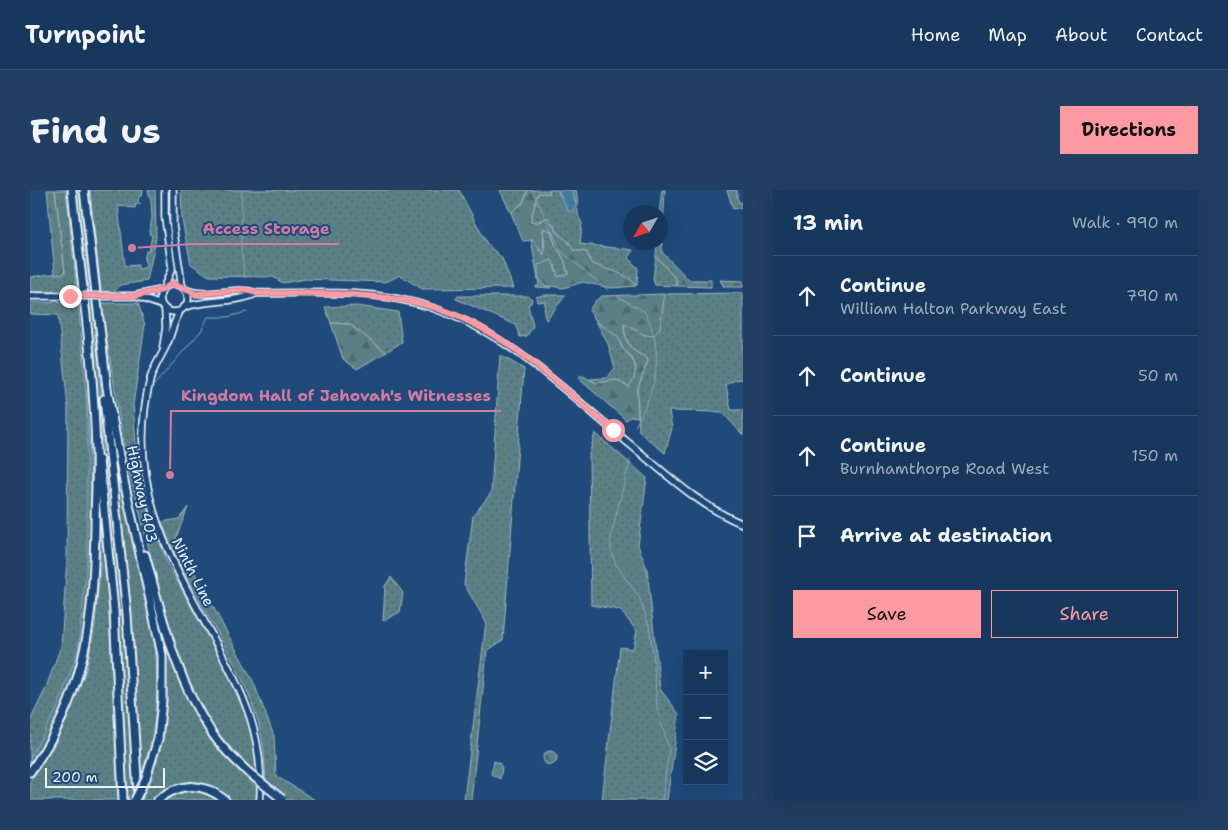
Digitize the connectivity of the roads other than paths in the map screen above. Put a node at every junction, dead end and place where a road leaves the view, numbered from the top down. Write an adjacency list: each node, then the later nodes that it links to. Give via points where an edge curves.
1 (72, 190): 14 (highway)
2 (84, 190): 13 (highway, Highway 403)
3 (166, 190): 5 (main road, via 165,217 172,268)
4 (173, 190): 6 (main road, via 173,226)
5 (163, 288): 6 (main road, via 173,283); 9 (main road); 10 (main road, via 159,298)
6 (184, 288): 7 (main road, via 204,294 234,290); 11 (main road, via 188,299)
7 (257, 293): 11 (main road, via 242,300 203,302); 16 (main road, via 373,296 414,302 453,315 500,339 530,360 694,497)
8 (30, 296): 9 (main road, bridge)
9 (135, 296): 10 (main road)
10 (163, 307): 11 (main road, via 172,312); 12 (main road, Ninth Line, via 166,328)
11 (182, 309): 12 (main road, Ninth Line)
12 (163, 349): 22 (main road, Ninth Line, via 151,379 142,447 149,497 169,555 252,717 260,757)
13 (106, 388): 15 (highway, Highway 403); 19 (highway, via 104,395 127,614)
14 (96, 452): 17 (highway, via 94,568 87,636 77,678 61,718); 18 (highway, via 101,469 114,610)
15 (130, 509): 19 (highway, Highway 403, bridge, via 162,655 158,739); 23 (highway, bridge, via 165,625 193,702 226,751)
16 (743, 524)
17 (30, 772)
18 (123, 800)
19 (137, 800)
20 (158, 800): 21 (highway, via 179,787 196,786)
21 (225, 800)
22 (260, 800)
23 (283, 800)

